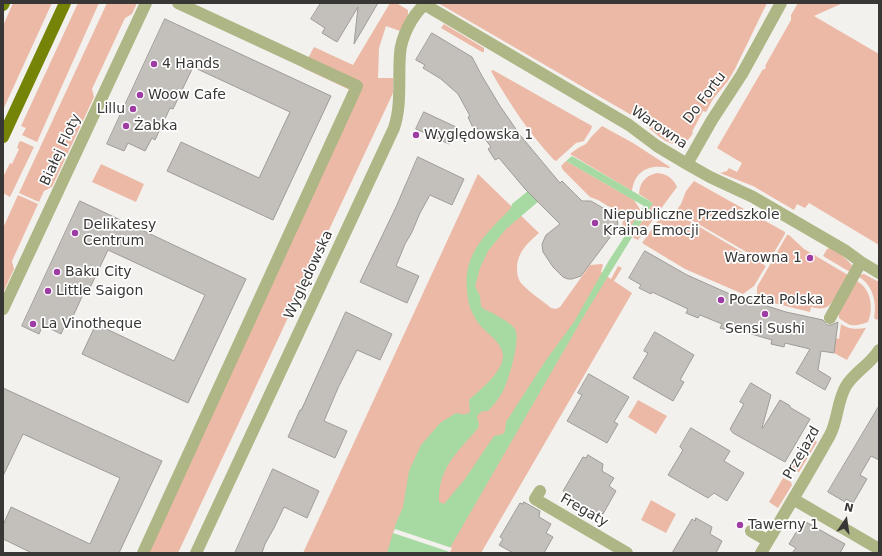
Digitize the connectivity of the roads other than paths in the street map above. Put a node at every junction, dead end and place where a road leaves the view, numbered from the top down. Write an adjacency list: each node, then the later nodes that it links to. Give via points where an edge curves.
1 (65, 3): 6 (main road)
2 (146, 3): 10 (street, Białej Floty)
3 (178, 3): 18 (street, via 358,86)
4 (781, 3): 7 (street, Do Fortu, via 742,74)
5 (423, 4): 7 (street, Warowna, via 629,125); 19 (street, Wyględowska, via 410,25 400,52 399,105 394,128)
6 (3, 137)
7 (687, 164): 8 (street, Warowna, via 760,201)
8 (861, 262): 9 (street, Warowna); 11 (street)
9 (879, 273)
10 (3, 309)
11 (830, 318)
12 (879, 350): 14 (street, Przejazd, via 868,365 847,383 840,398 831,433)
13 (540, 491): 20 (street, Fregaty, via 535,499)
14 (793, 499): 16 (street, Przejazd); 17 (street)
15 (750, 531): 16 (street)
16 (768, 541): 21 (street, Przejazd)
17 (879, 549)
18 (143, 553)
19 (196, 553)
20 (627, 553)
21 (761, 553)

